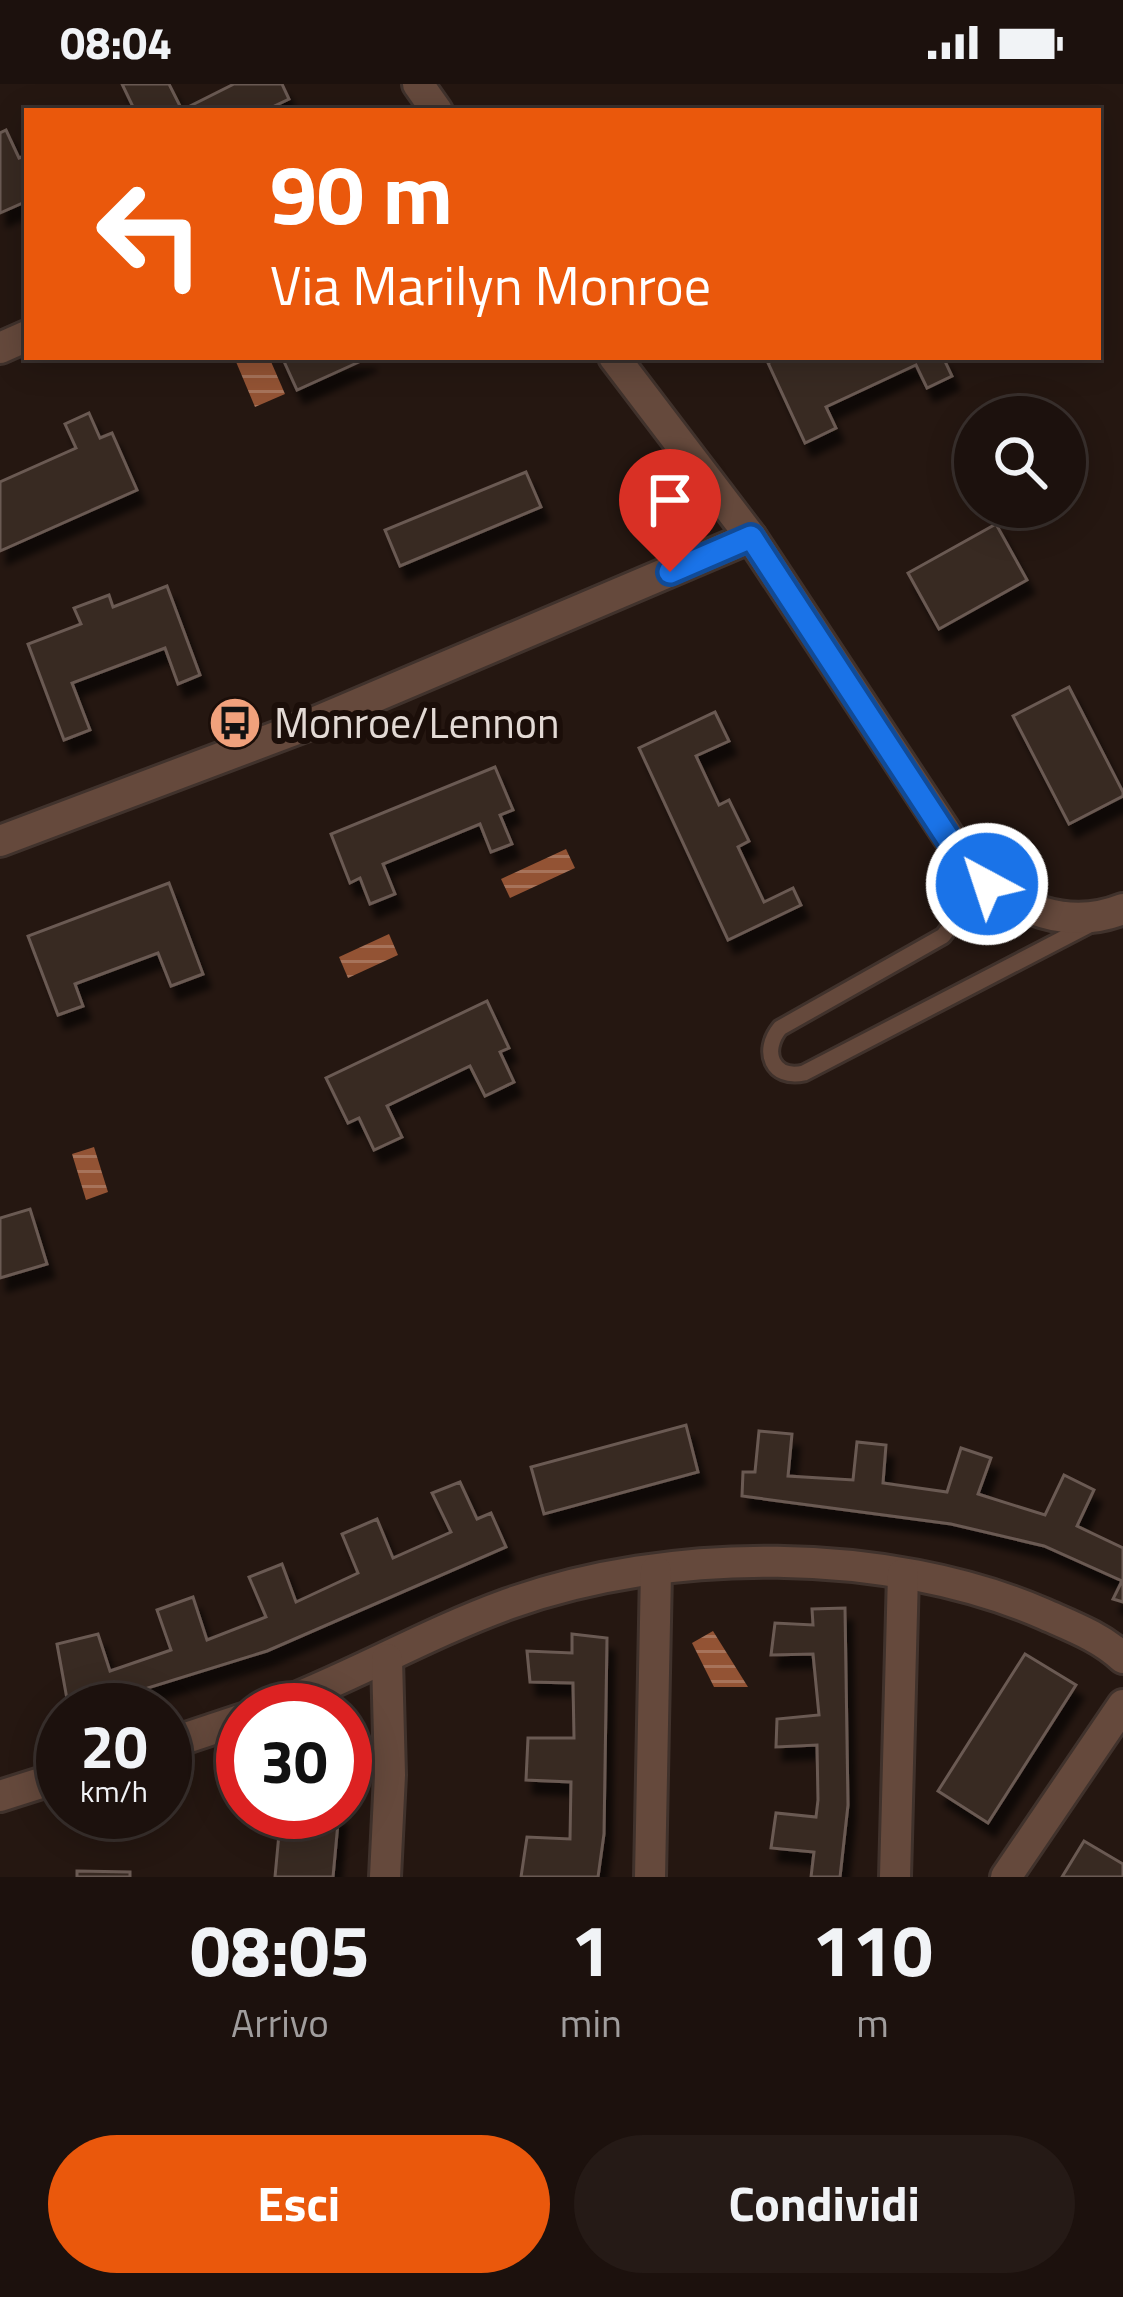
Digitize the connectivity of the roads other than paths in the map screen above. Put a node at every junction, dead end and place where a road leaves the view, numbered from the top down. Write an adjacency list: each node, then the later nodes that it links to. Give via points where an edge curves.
1 (629, 361): 2 (street)
2 (751, 537): 3 (street, via 314,724); 4 (street)
3 (0, 841)
4 (973, 872): 5 (street, via 1052,916); 5 (lane, via 943,936 780,1028 770,1050 779,1072 804,1073)
5 (1114, 912)
6 (656, 1570): 7 (street, via 794,1562); 9 (street, via 509,1604); 15 (street)
7 (903, 1574): 8 (street, via 1027,1607); 16 (street)
8 (1123, 1658)
9 (387, 1659): 10 (street); 14 (street)
10 (330, 1683)
11 (1123, 1705): 17 (street)
12 (36, 1785): 13 (street)
13 (0, 1796)
14 (385, 1877)
15 (650, 1877)
16 (895, 1877)
17 (1006, 1877)

